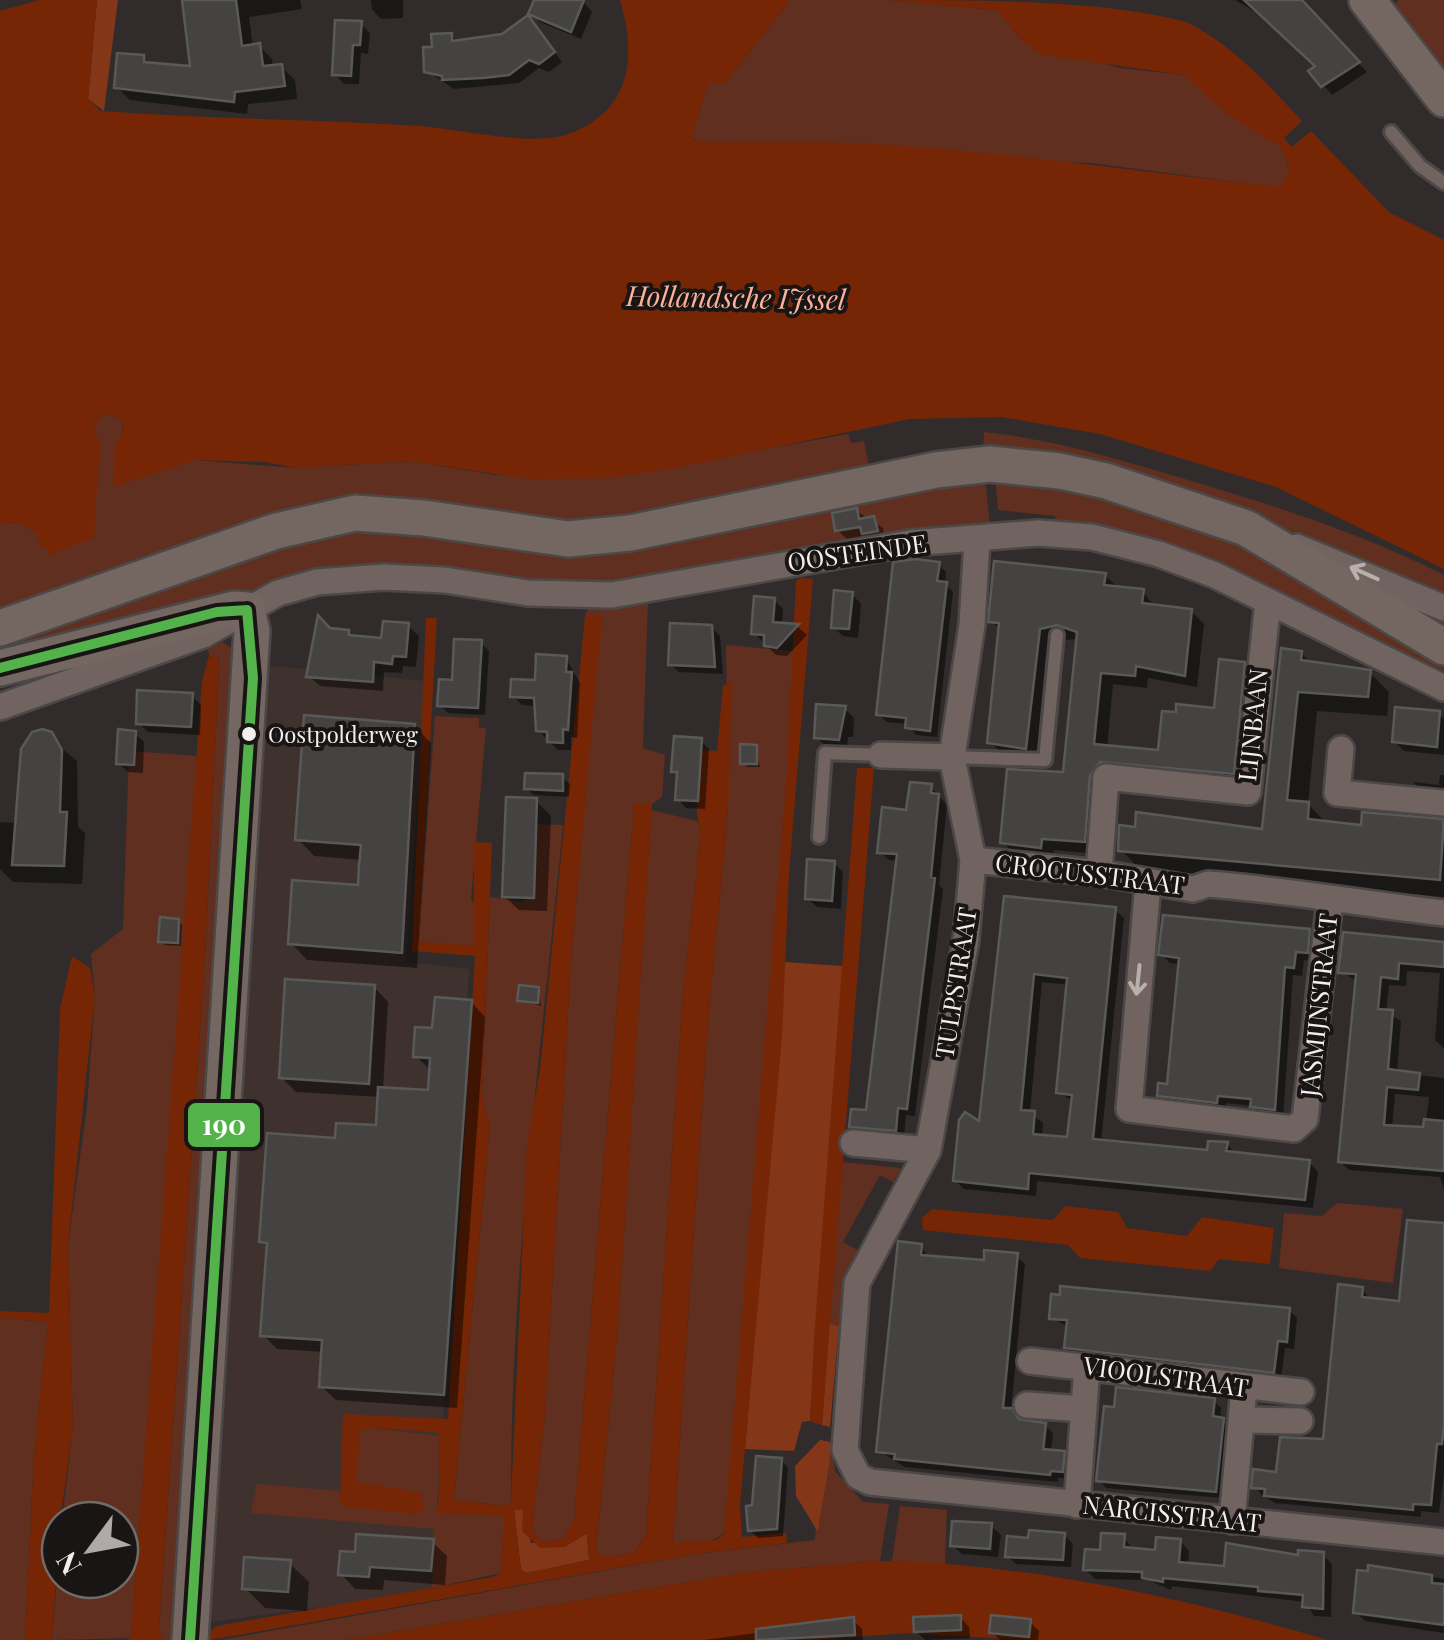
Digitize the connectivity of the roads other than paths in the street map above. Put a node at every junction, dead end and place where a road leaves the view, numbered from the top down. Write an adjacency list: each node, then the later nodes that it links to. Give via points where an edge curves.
1 (1367, 0): 2 (street)
2 (1444, 99)
3 (1391, 132): 4 (lane)
4 (1444, 183)
5 (977, 540): 7 (street, OOSTEINDE, via 1039,533 1092,537 1159,554); 9 (street, OOSTEINDE, via 910,544 612,595 345,578 278,593); 18 (street, TULPSTRAAT)
6 (1285, 554): 8 (street, one-way to 6, via 1301,547); 10 (street, via 1246,528 1128,487 1060,470 990,464 568,539 355,514 276,531); 12 (street)
7 (1268, 601): 14 (street, OOSTEINDE); 22 (street, LIJNBAAN, via 1248,792 1106,777)
8 (1444, 608)
9 (247, 610): 13 (street, OOSTEINDE); 15 (street, OOSTEINDE, via 202,635); 40 (street, via 252,678)
10 (0, 628)
11 (1056, 635): 18 (lane, via 1045,760)
12 (1444, 647)
13 (0, 668)
14 (1444, 688)
15 (0, 706)
16 (1341, 749): 19 (street, via 1337,792)
17 (881, 754): 18 (street); 20 (lane, via 826,753)
18 (952, 758): 21 (street, TULPSTRAAT)
19 (1444, 803)
20 (819, 837)
21 (973, 860): 22 (street, CROCUSSTRAAT); 27 (street, TULPSTRAAT, via 966,940)
22 (1099, 873): 23 (street, CROCUSSTRAAT)
23 (1148, 883): 24 (street, CROCUSSTRAAT, via 1305,892); 24 (street, JASMIJNSTRAAT, one-way to 24, via 1129,1109 1294,1129 1305,1119)
24 (1330, 901): 25 (street, CROCUSSTRAAT)
25 (1444, 913)
26 (853, 1144): 27 (street)
27 (928, 1150): 36 (street, TULPSTRAAT, via 857,1283 845,1450 849,1464 870,1482)
28 (1030, 1361): 29 (street, VIOOLSTRAAT)
29 (1086, 1366): 30 (street, VIOOLSTRAAT); 33 (street)
30 (1244, 1388): 31 (street, VIOOLSTRAAT); 34 (street)
31 (1301, 1392)
32 (1027, 1404): 33 (street, VIOOLSTRAAT)
33 (1084, 1409): 37 (street)
34 (1244, 1420): 35 (street, VIOOLSTRAAT); 38 (street)
35 (1300, 1421)
36 (900, 1485): 37 (street, NARCISSTRAAT)
37 (1077, 1504): 38 (street, NARCISSTRAAT)
38 (1232, 1520): 39 (street, NARCISSTRAAT)
39 (1444, 1542)
40 (190, 1640)

